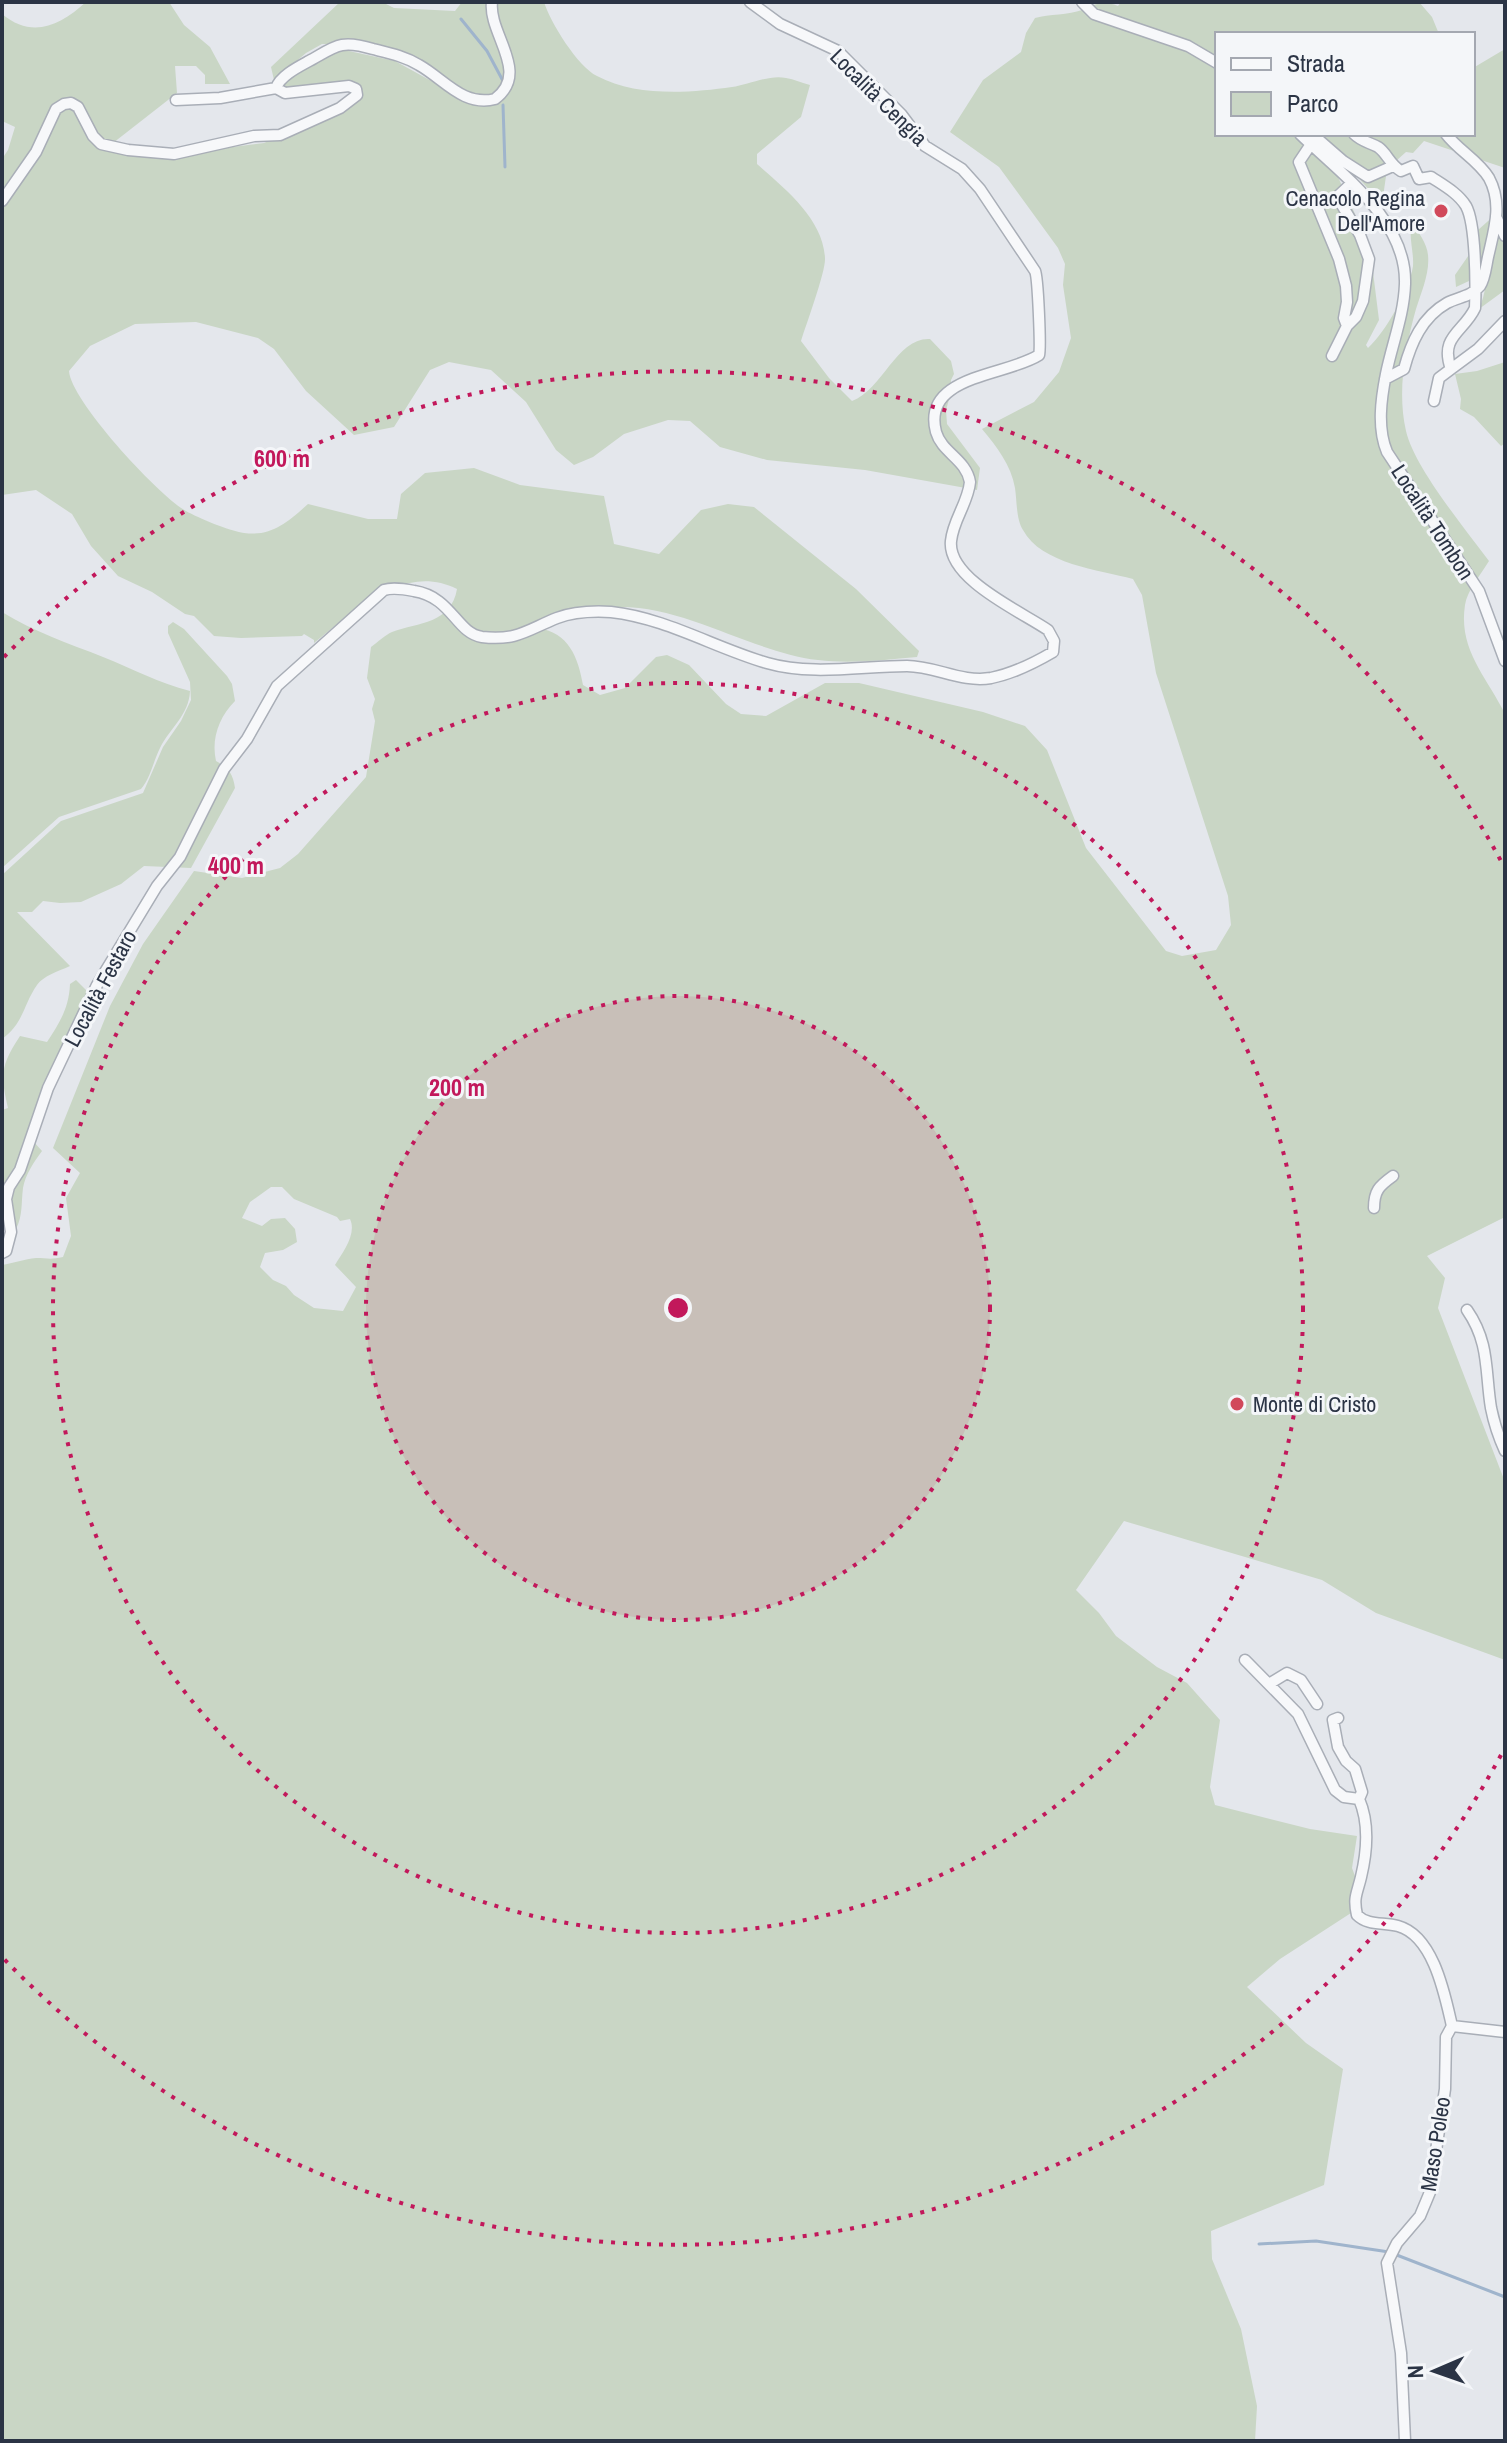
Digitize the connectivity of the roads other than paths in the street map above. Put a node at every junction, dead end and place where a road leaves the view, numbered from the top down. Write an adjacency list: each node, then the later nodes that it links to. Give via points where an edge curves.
1 (492, 2): 5 (street, via 492,19 508,60 507,85 495,99 471,99 411,61 355,45 306,62)
2 (750, 2): 23 (street, Località Cengia, via 780,24 838,51 925,146 962,169 1010,233 1039,286 1039,355 958,384 939,399 935,421 939,440 961,462 970,482 952,552 975,584 1048,630 1053,652 989,678 908,666)
3 (1082, 2): 4 (street, via 1094,14 1188,46)
4 (1215, 62)
5 (276, 88): 6 (street); 12 (street, via 285,93 349,86 357,95 280,135 174,154 105,146 93,136 76,105 64,104 56,109 36,152)
6 (176, 100)
7 (1356, 136): 10 (street, Località Tombon, via 1381,149)
8 (1448, 136): 13 (street, Località Tombon, via 1487,175)
9 (1312, 139): 10 (street, Località Tombon, via 1368,177); 11 (street, Località Tombon); 17 (street, via 1299,162 1339,259)
10 (1393, 166): 15 (street, Località Tombon, via 1401,171 1413,166 1419,179 1431,177 1464,203)
11 (1352, 183): 17 (street, via 1337,197 1367,249 1369,269 1363,301); 20 (street, Località Tombon, via 1392,233 1405,265 1403,308)
12 (2, 201)
13 (1497, 219): 14 (street, Località Tombon); 15 (street, Località Tombon)
14 (1505, 236)
15 (1476, 290): 19 (street, Località Tombon, via 1472,315 1450,340); 20 (street, via 1448,303 1421,326 1404,369)
16 (1505, 321): 19 (street, Località Tombon)
17 (1347, 326): 18 (street)
18 (1332, 356)
19 (1451, 369): 21 (street, Località Tombon, via 1439,378)
20 (1385, 379): 22 (street, Località Tombon, via 1381,421 1387,452 1479,591)
21 (1434, 401)
22 (1505, 661)
23 (786, 667): 26 (street, Località Festaro, via 673,627 609,612 564,616 514,638 478,636 438,598 424,593 388,588 369,601 277,686 224,769 180,857 150,897 86,1006 9,1187 11,1232)
24 (1393, 1176): 25 (street, via 1379,1186)
25 (1374, 1208)
26 (2, 1253)
27 (1467, 1310): 28 (street, via 1488,1361 1491,1410)
28 (1505, 1451)
29 (1245, 1660): 30 (street)
30 (1269, 1684): 31 (street, via 1287,1673 1301,1680); 33 (street, via 1298,1714 1335,1790)
31 (1317, 1704)
32 (1338, 1718): 33 (street, via 1333,1720 1338,1747 1355,1769)
33 (1359, 1799): 34 (street, via 1365,1813 1366,1849 1354,1898 1357,1915 1365,1922 1399,1926 1420,1942 1436,1966)
34 (1452, 2026): 35 (street); 36 (street, Maso Poleo, via 1446,2037 1445,2089 1430,2192 1387,2263 1401,2353)
35 (1505, 2032)
36 (1405, 2441)

